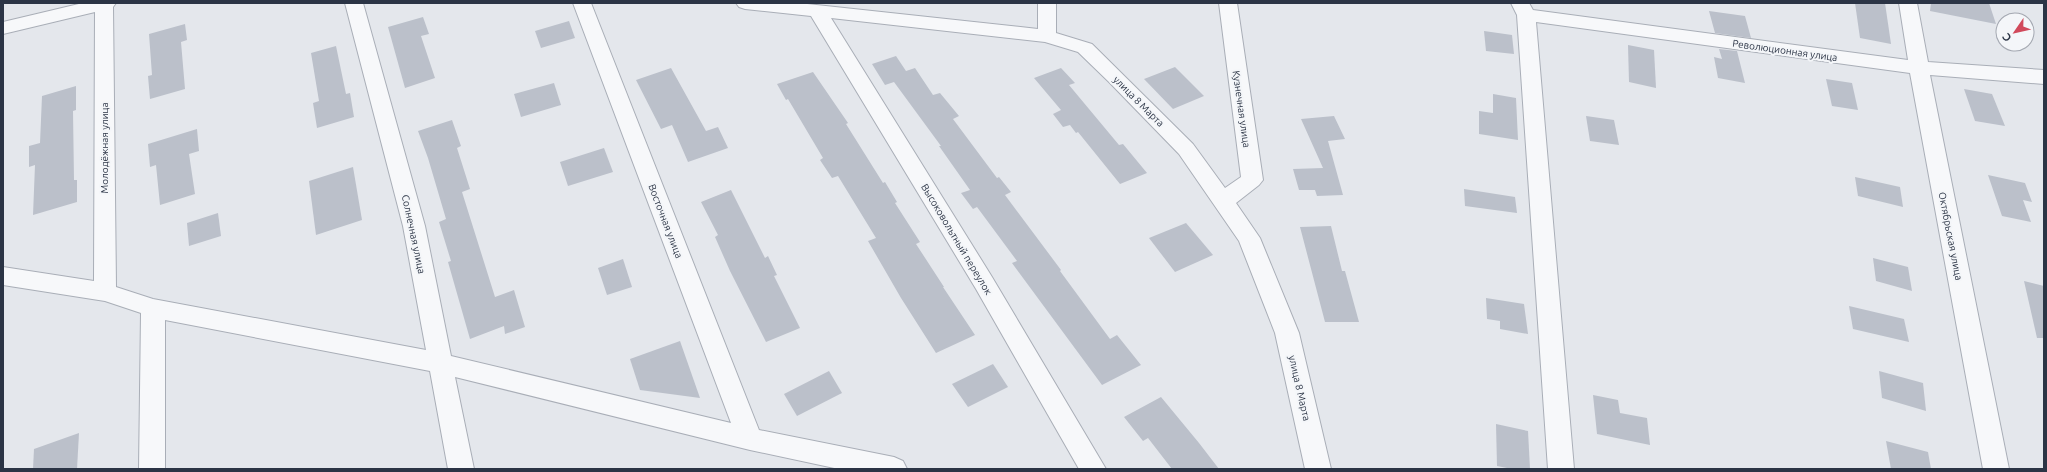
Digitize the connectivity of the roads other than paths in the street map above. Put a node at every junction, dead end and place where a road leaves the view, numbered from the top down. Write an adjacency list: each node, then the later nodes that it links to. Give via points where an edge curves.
1 (22, 3): 11 (street)
2 (105, 3): 11 (street); 17 (street, Молодёжная улица)
3 (354, 3): 19 (street, Солнечная улица, via 414,226)
4 (582, 3): 20 (street, Восточная улица)
5 (745, 3): 10 (street, улица 8 Марта)
6 (1047, 3): 12 (street)
7 (1228, 3): 15 (street, Кузнечная улица, via 1252,180)
8 (1908, 3): 13 (street, Октябрьская улица)
9 (1523, 9): 13 (street, Революционная улица); 26 (street)
10 (818, 12): 12 (street, улица 8 Марта); 24 (street, Высоковольтный переулок, via 984,283)
11 (11, 25)
12 (1047, 36): 15 (street, улица 8 Марта, via 1085,48 1186,149)
13 (1919, 68): 14 (street, Революционная улица); 27 (street, Октябрьская улица)
14 (2044, 77)
15 (1224, 200): 25 (street, улица 8 Марта, via 1249,238 1287,333)
16 (3, 276): 17 (street)
17 (105, 292): 18 (street)
18 (153, 308): 19 (street); 21 (street)
19 (440, 363): 20 (street); 22 (street, Солнечная улица)
20 (750, 439): 23 (street)
21 (152, 469)
22 (461, 469)
23 (894, 469)
24 (1093, 469)
25 (1318, 469)
26 (1561, 469)
27 (1996, 469)

